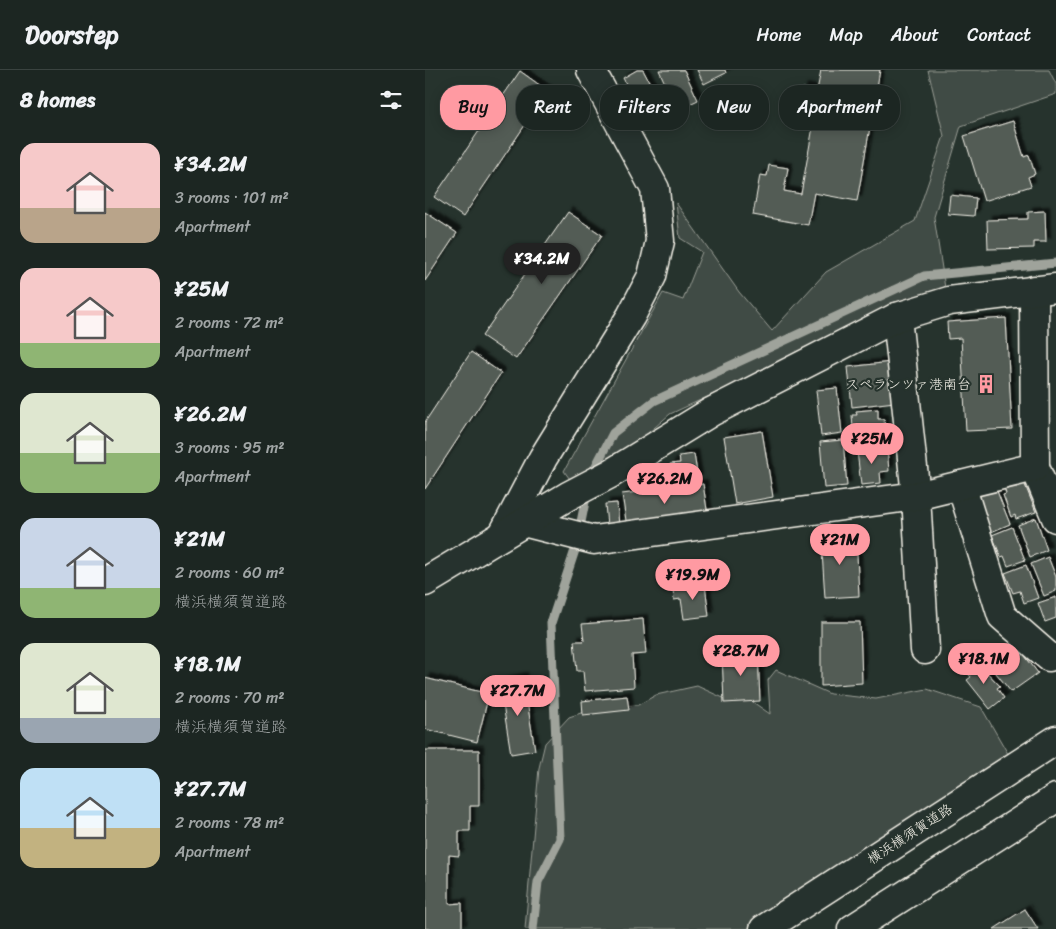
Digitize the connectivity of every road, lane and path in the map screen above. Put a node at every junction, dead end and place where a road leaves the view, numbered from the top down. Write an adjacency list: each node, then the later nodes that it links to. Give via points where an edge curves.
1 (596, 72): 8 (main road, via 655,190 660,241 652,276 631,316 543,458)
2 (1045, 289): 3 (main road, via 949,301); 4 (main road)
3 (897, 317): 6 (main road); 8 (main road, via 711,412 611,474)
4 (1035, 467): 5 (main road); 7 (main road)
5 (961, 485): 6 (main road); 11 (main road, via 1002,616)
6 (916, 496): 8 (main road, via 594,540 558,531); 10 (main road)
7 (1056, 518)
8 (513, 528): 9 (main road)
9 (425, 582)
10 (925, 650)
11 (1049, 657)
12 (1056, 740): 14 (main road, 横浜横須賀道路)
13 (1056, 798): 15 (main road)
14 (764, 929)
15 (852, 929)

